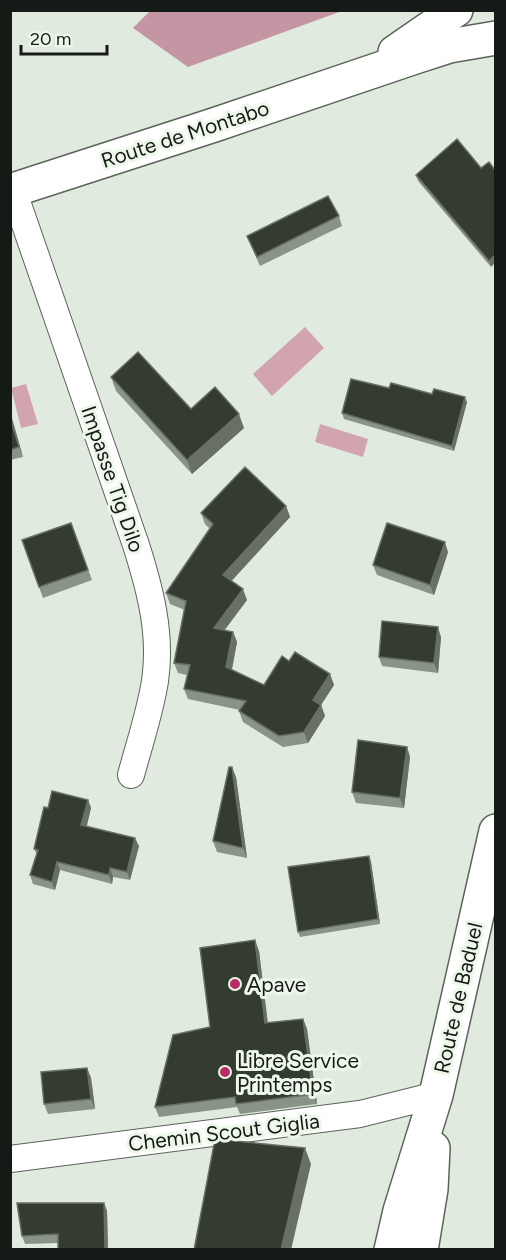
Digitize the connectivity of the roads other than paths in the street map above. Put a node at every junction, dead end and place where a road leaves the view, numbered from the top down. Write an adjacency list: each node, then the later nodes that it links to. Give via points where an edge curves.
1 (456, 10): 3 (main road, Route de Montabo)
2 (495, 38): 3 (main road, Route de Montabo, via 449,46)
3 (358, 75): 4 (main road, Route de Montabo)
4 (12, 191): 5 (street, Impasse Tig Dilo, via 150,590 157,651 155,682)
5 (131, 776)
6 (494, 845): 7 (main road, Route de Baduel)
7 (436, 1095): 8 (street, Chemin Scout Giglia, via 360,1114); 9 (main road, Route de Baduel); 10 (main road, Route de Baduel, via 431,1189)
8 (10, 1159)
9 (391, 1250)
10 (421, 1250)

